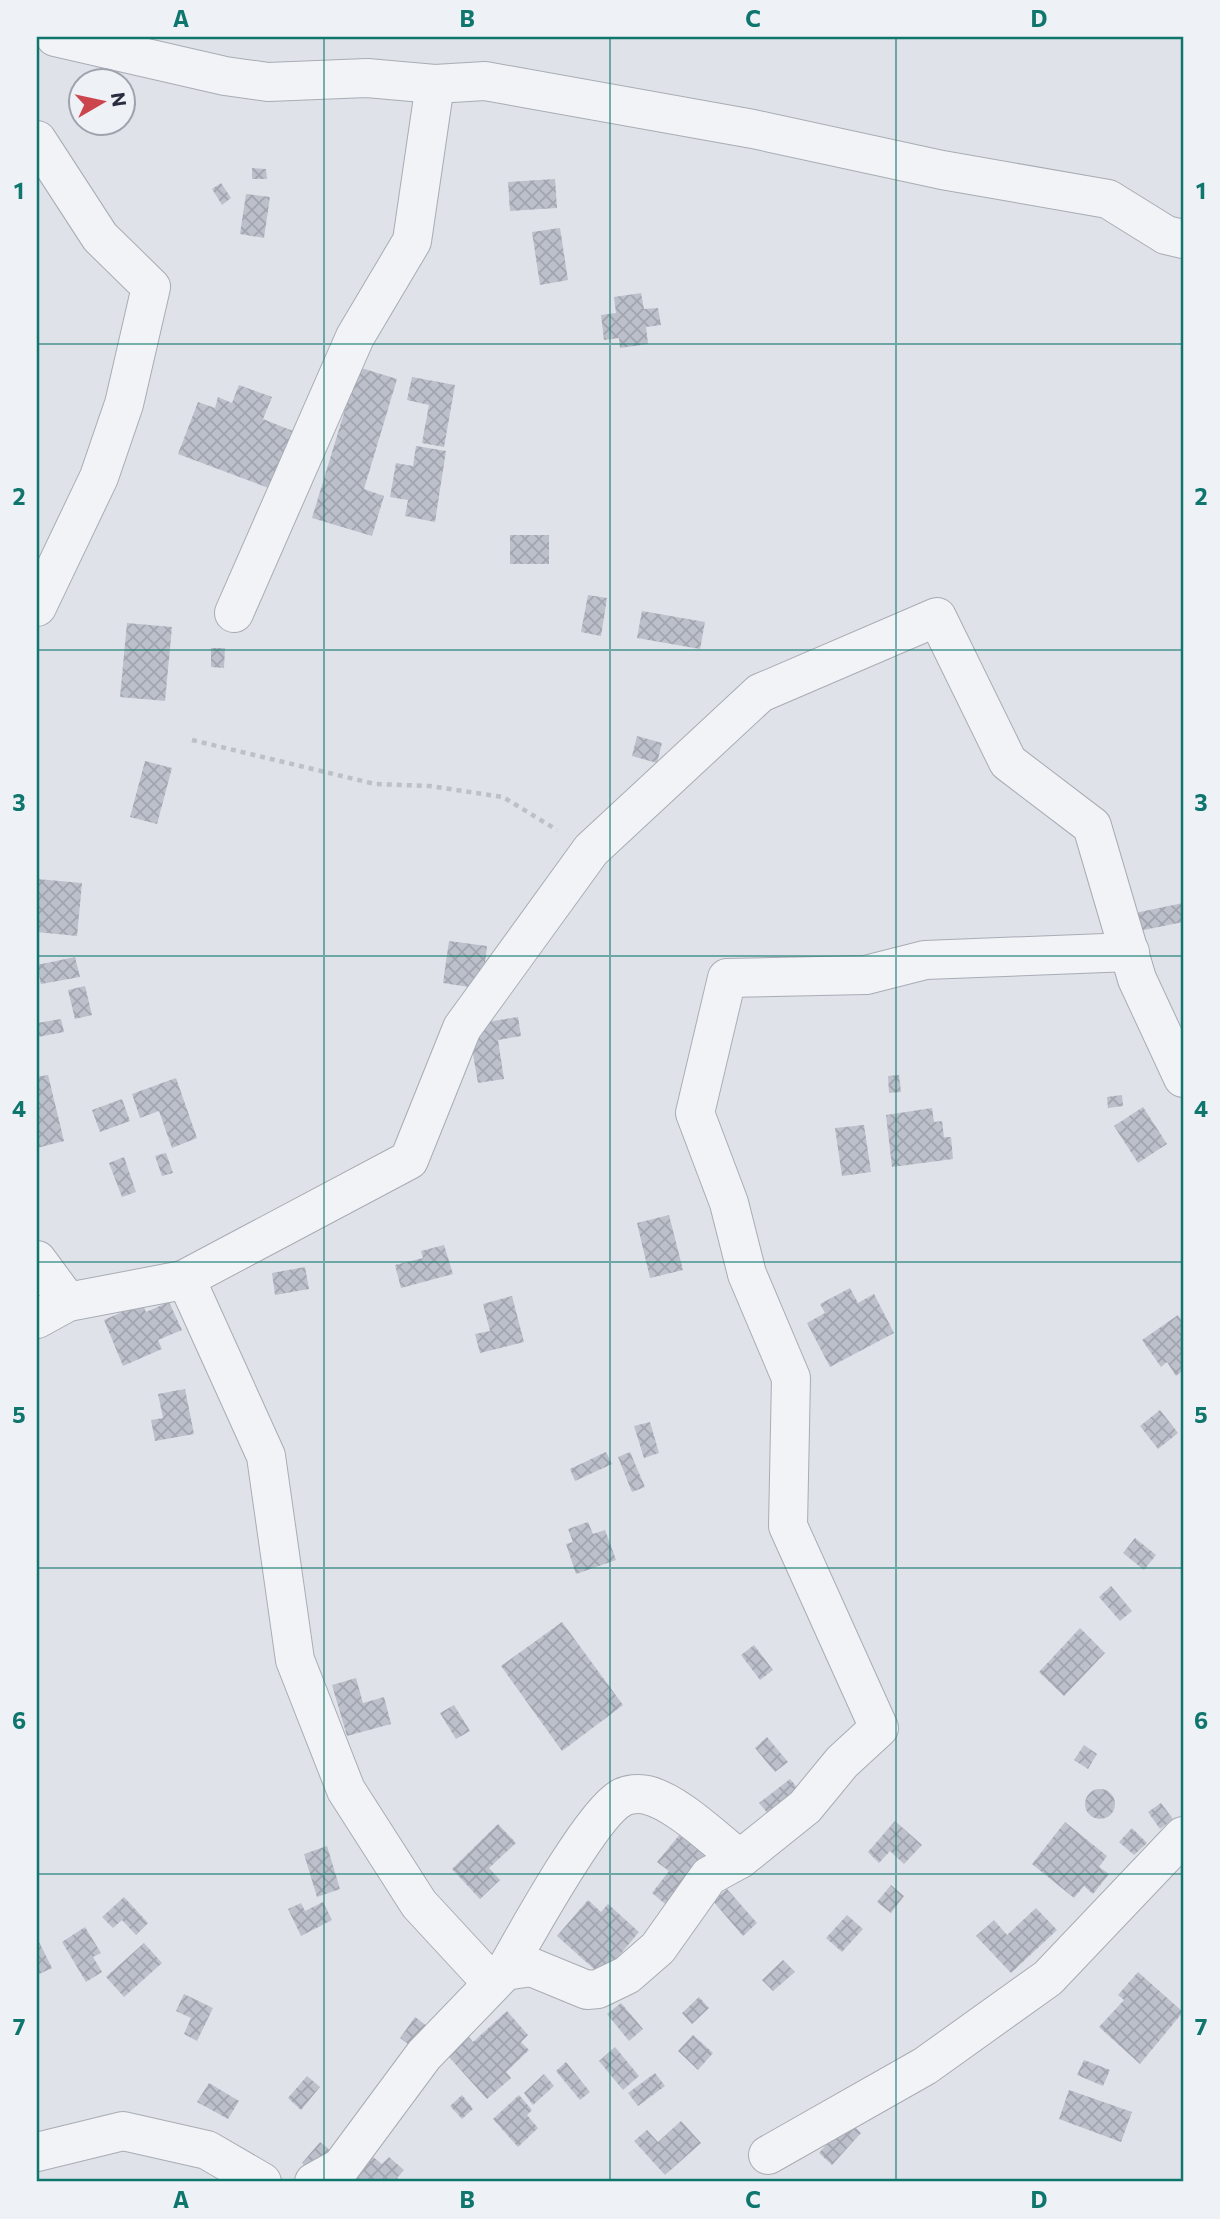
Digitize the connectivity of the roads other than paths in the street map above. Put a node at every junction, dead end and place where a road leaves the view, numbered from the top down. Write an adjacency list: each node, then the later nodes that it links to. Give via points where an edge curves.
1 (55, 37): 2 (street, via 268,82 367,78)
2 (435, 84): 4 (street, via 485,81 1108,199 1166,235); 6 (street, via 412,241 355,337)
3 (37, 140): 5 (street, via 100,237 151,288 124,404 99,477)
4 (1183, 239)
5 (37, 607)
6 (234, 613)
7 (1130, 952): 8 (street); 10 (street, via 1092,827 1008,762 937,617 760,692 591,850 461,1028 409,1160); 13 (street, via 938,959 866,975 727,978 695,1113 729,1203 747,1274 791,1378 788,1526 879,1728 842,1762 805,1807)
8 (1183, 1078)
9 (37, 1260): 11 (street)
10 (183, 1280): 11 (street); 14 (street, via 266,1456 295,1660 346,1790 419,1904)
11 (52, 1311)
12 (1183, 1836): 16 (street, via 1048,1978 925,2066)
13 (740, 1859): 14 (street, via 709,1876 658,1948 627,1975 587,1990 531,1967); 14 (street, via 675,1809 648,1795 622,1797 605,1811)
14 (499, 1977): 18 (street, via 424,2055 341,2167)
15 (37, 2152): 17 (street, via 123,2131 207,2150)
16 (768, 2155)
17 (262, 2182)
18 (314, 2182)

